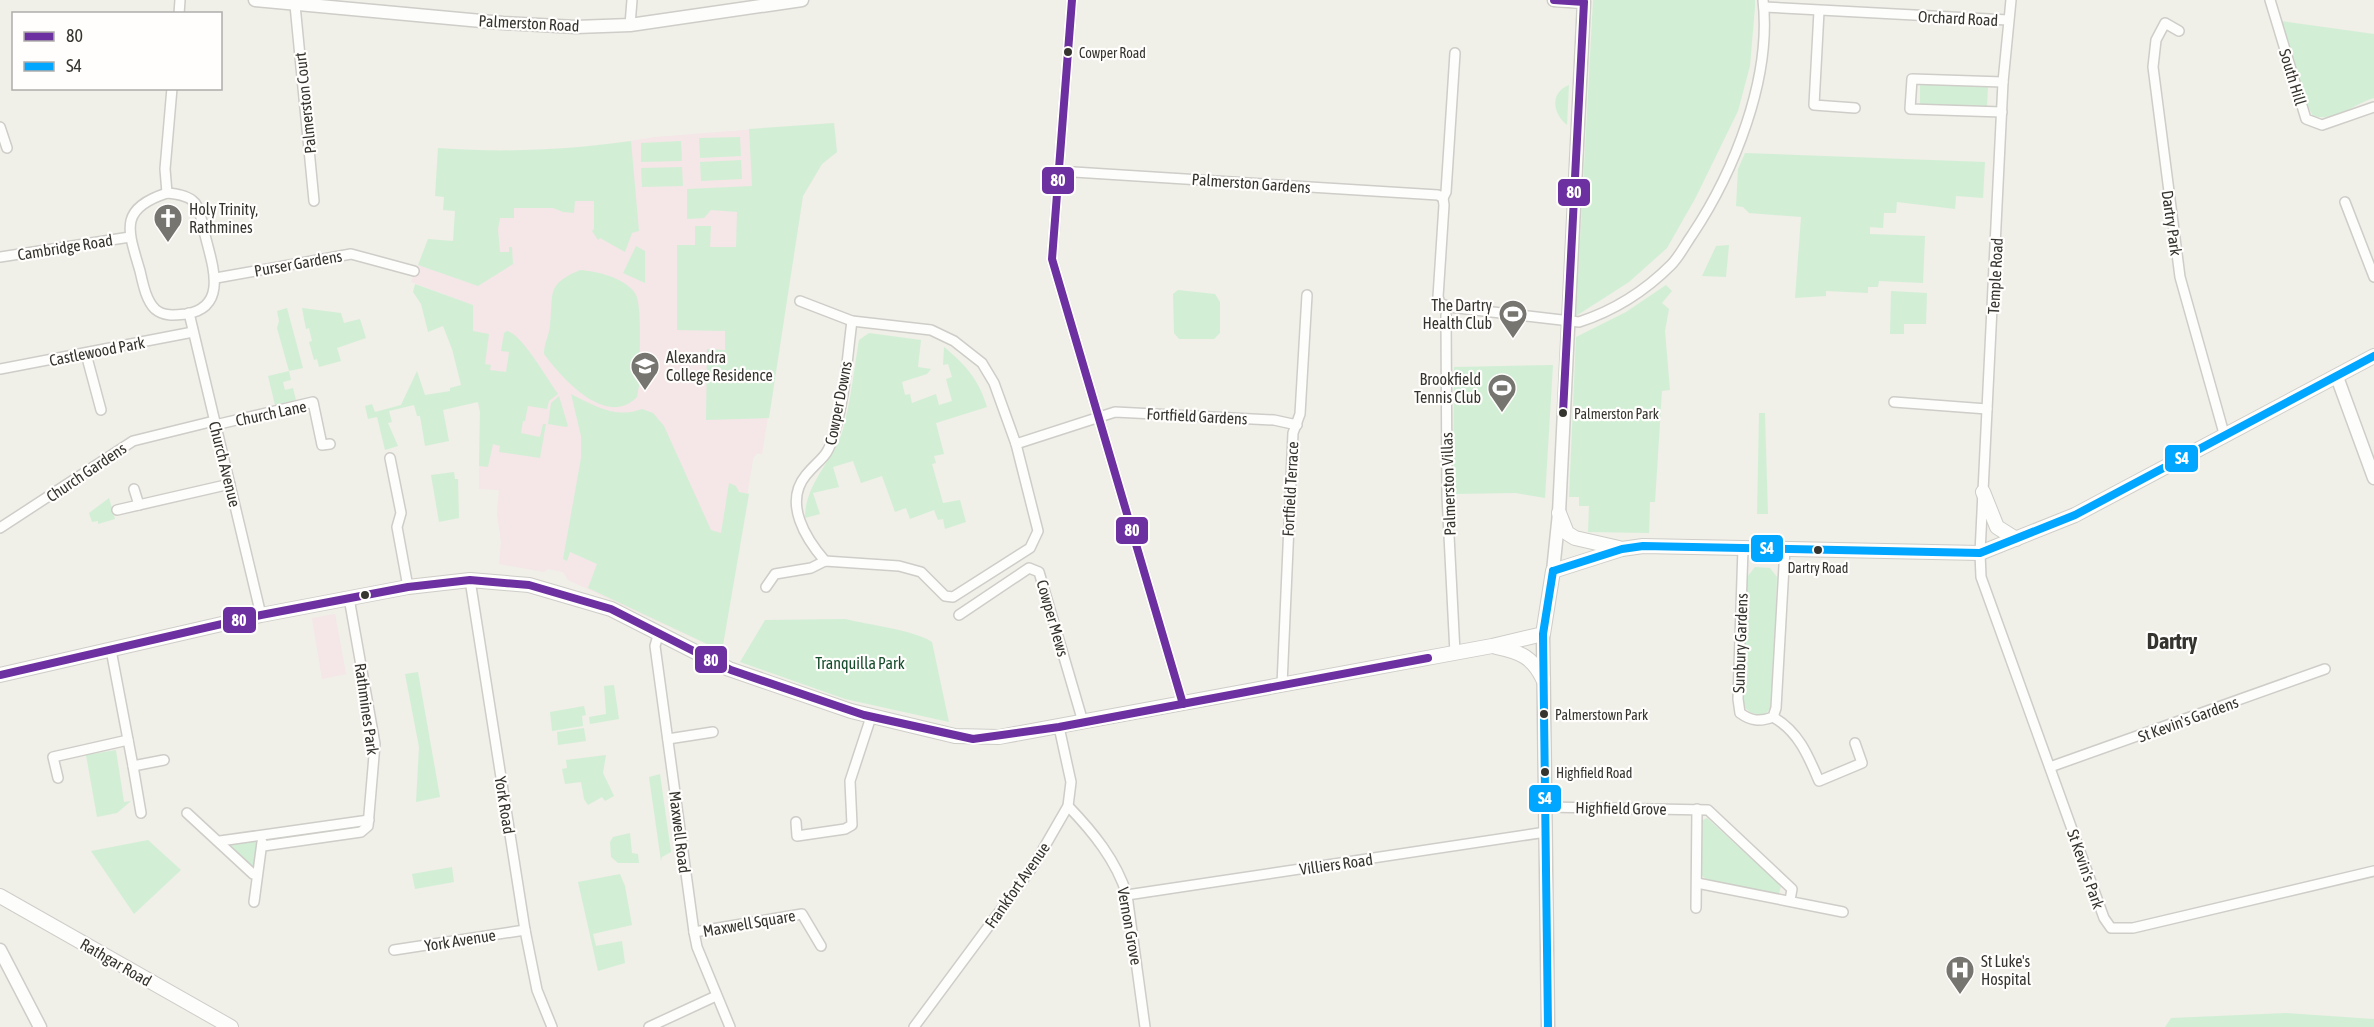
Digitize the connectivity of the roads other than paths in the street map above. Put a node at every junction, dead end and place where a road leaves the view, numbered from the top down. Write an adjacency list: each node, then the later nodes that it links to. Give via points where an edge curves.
1 (255, 0): 10 (street, Palmerston Road)
2 (632, 0): 13 (street)
3 (802, 0): 13 (street, Palmerston Road)
4 (1072, 0): 23 (street)
5 (1554, 0): 8 (street)
6 (2011, 0): 12 (street, Temple Road)
7 (2270, 0): 18 (street, South Hill, via 2306,119 2322,125)
8 (1584, 1): 38 (street)
9 (1764, 4): 11 (street, Orchard Road); 38 (street, via 1760,76 1725,179 1705,216 1671,265 1632,297 1599,316)
10 (295, 5): 13 (street, Palmerston Road, via 503,23); 26 (street, Palmerston Court)
11 (1819, 11): 12 (street, Orchard Road); 19 (street, via 1814,105)
12 (2008, 20): 16 (street, Temple Road)
13 (630, 25)
14 (2179, 31): 50 (street, Dartry Park, via 2165,23 2156,40 2153,67 2158,125 2180,277)
15 (1455, 53): 25 (street)
16 (2003, 82): 20 (street, Temple Road); 20 (street, via 1912,79 1910,109)
17 (172, 90): 24 (street, via 165,169)
18 (2374, 107)
19 (1855, 108)
20 (2002, 112): 45 (street, Temple Road)
21 (0, 127): 22 (street)
22 (7, 148)
23 (1058, 171): 25 (street, Palmerston Gardens); 47 (street, via 1052,259)
24 (167, 193): 28 (street, via 137,207 129,221); 32 (street, via 183,195 197,206)
25 (1443, 198): 38 (street, via 1440,303)
26 (314, 201)
27 (2345, 202): 31 (street)
28 (130, 237): 29 (street, Cambridge Road); 35 (street, via 147,297 155,309 165,315)
29 (0, 257)
30 (414, 271): 32 (street, Purser Gardens, via 351,254)
31 (2374, 277)
32 (216, 278): 35 (street, via 214,296 207,306)
33 (1308, 295): 49 (street, Fortfield Terrace)
34 (801, 301): 37 (street)
35 (189, 313): 39 (street, Church Avenue)
36 (1446, 315): 79 (street, Palmerston Villas, via 1447,496)
37 (852, 321): 52 (street, via 931,330 954,341 982,363 994,383); 67 (street, Cowper Downs, via 835,432 826,456 805,476 799,491 797,515 809,543)
38 (1567, 321): 60 (street)
39 (193, 332): 40 (street, Castlewood Park); 48 (street, Church Avenue)
40 (86, 354): 42 (street, Castlewood Park); 46 (street)
41 (2374, 356): 43 (main road)
42 (0, 369)
43 (2337, 377): 50 (main road); 54 (street)
44 (1894, 402): 45 (street)
45 (1987, 409): 57 (street, Temple Road)
46 (101, 410)
47 (1098, 418): 49 (street, Fortfield Gardens, via 1115,412 1274,420); 52 (street); 84 (street)
48 (214, 423): 51 (street, Church Lane, via 313,402 322,445); 55 (street, Church Avenue); 61 (street, Church Gardens, via 133,441)
49 (1297, 425): 83 (street, Fortfield Terrace, via 1293,433)
50 (2225, 436): 62 (main road, via 2075,515)
51 (330, 444)
52 (1016, 444): 67 (street, via 1038,531 1030,548 953,597 938,590 921,572 899,566)
53 (390, 458): 70 (street, via 401,513 397,527)
54 (2374, 478)
55 (230, 484): 58 (street); 73 (street, Church Avenue)
56 (134, 489): 58 (street)
57 (1983, 492): 62 (main road, via 1997,526); 66 (street, Temple Road)
58 (139, 505): 59 (street)
59 (117, 510)
60 (1559, 513): 65 (main road, via 1567,533 1575,538); 68 (street)
61 (0, 528)
62 (2016, 539): 66 (main road)
63 (1743, 548): 64 (main road); 65 (main road); 86 (street, Sunbury Gardens, via 1740,713 1750,720)
64 (1785, 548): 66 (main road); 86 (street)
65 (1622, 549): 68 (main road)
66 (1980, 553): 95 (street, St Kevin's Park, via 1982,577)
67 (825, 561): 71 (street, via 811,568 775,574)
68 (1553, 571): 76 (main road)
69 (470, 580): 70 (main road); 75 (main road, via 551,590 610,609); 115 (street, York Road)
70 (408, 587): 72 (main road)
71 (766, 587)
72 (349, 598): 73 (main road); 105 (street, Rathmines Park, via 375,744 368,826 360,832)
73 (261, 615): 78 (main road)
74 (959, 615): 87 (street, Cowper Mews, via 1029,568 1039,572)
75 (659, 632): 85 (main road, via 730,670); 90 (street, Maxwell Road, via 655,646)
76 (1543, 634): 77 (main road); 82 (street)
77 (1492, 646): 79 (main road); 82 (main road, via 1526,656)
78 (111, 650): 81 (main road); 91 (street)
79 (1455, 653): 83 (main road)
80 (2325, 669): 95 (street, St Kevin's Gardens)
81 (0, 675)
82 (1543, 679): 98 (street)
83 (1282, 685): 84 (main road)
84 (1183, 704): 87 (main road)
85 (871, 717): 88 (main road, via 973,738); 102 (street, via 850,781 852,825 797,836)
86 (1773, 717): 92 (street, via 1785,723 1804,747 1819,781 1862,762)
87 (1083, 722): 88 (main road)
88 (1059, 727): 97 (street, Frankfort Avenue, via 1071,782)
89 (713, 732): 90 (street)
90 (668, 739): 116 (street, Maxwell Road)
91 (128, 740): 94 (street); 96 (street, via 53,757)
92 (1855, 743)
93 (164, 760): 94 (street)
94 (133, 766): 100 (street)
95 (2050, 767): 106 (street, St Kevin's Park, via 2104,918 2111,928 2133,928)
96 (58, 778)
97 (1068, 806): 109 (street, Vernon Grove, via 1110,857); 126 (street, Frankfort Avenue, via 1034,865)
98 (1546, 807): 99 (street, Highfield Grove); 103 (street)
99 (1697, 809): 108 (street); 111 (street, Highfield Grove, via 1708,810 1792,889)
100 (141, 813)
101 (187, 813): 104 (street)
102 (795, 822)
103 (1546, 832): 109 (street, Villiers Road); 128 (street)
104 (220, 841): 105 (street, Rathmines Park); 107 (street)
105 (262, 842): 107 (street)
106 (2374, 871)
107 (257, 874): 112 (street)
108 (1697, 883): 111 (street); 113 (street)
109 (1127, 895): 127 (street, Vernon Grove)
110 (0, 896): 122 (main road, Rathgar Road)
111 (1790, 900): 114 (street)
112 (254, 902)
113 (1696, 908)
114 (1843, 912)
115 (525, 930): 119 (street, York Avenue); 123 (street, York Road, via 537,990)
116 (694, 932): 117 (street, Maxwell Square, via 802,914); 120 (street, Maxwell Road)
117 (821, 946)
118 (0, 950): 121 (street)
119 (394, 950)
120 (716, 996): 124 (street); 125 (street, Maxwell Road)
121 (40, 1027)
122 (231, 1027)
123 (552, 1027)
124 (650, 1027)
125 (730, 1027)
126 (914, 1027)
127 (1145, 1027)
128 (1548, 1027)

